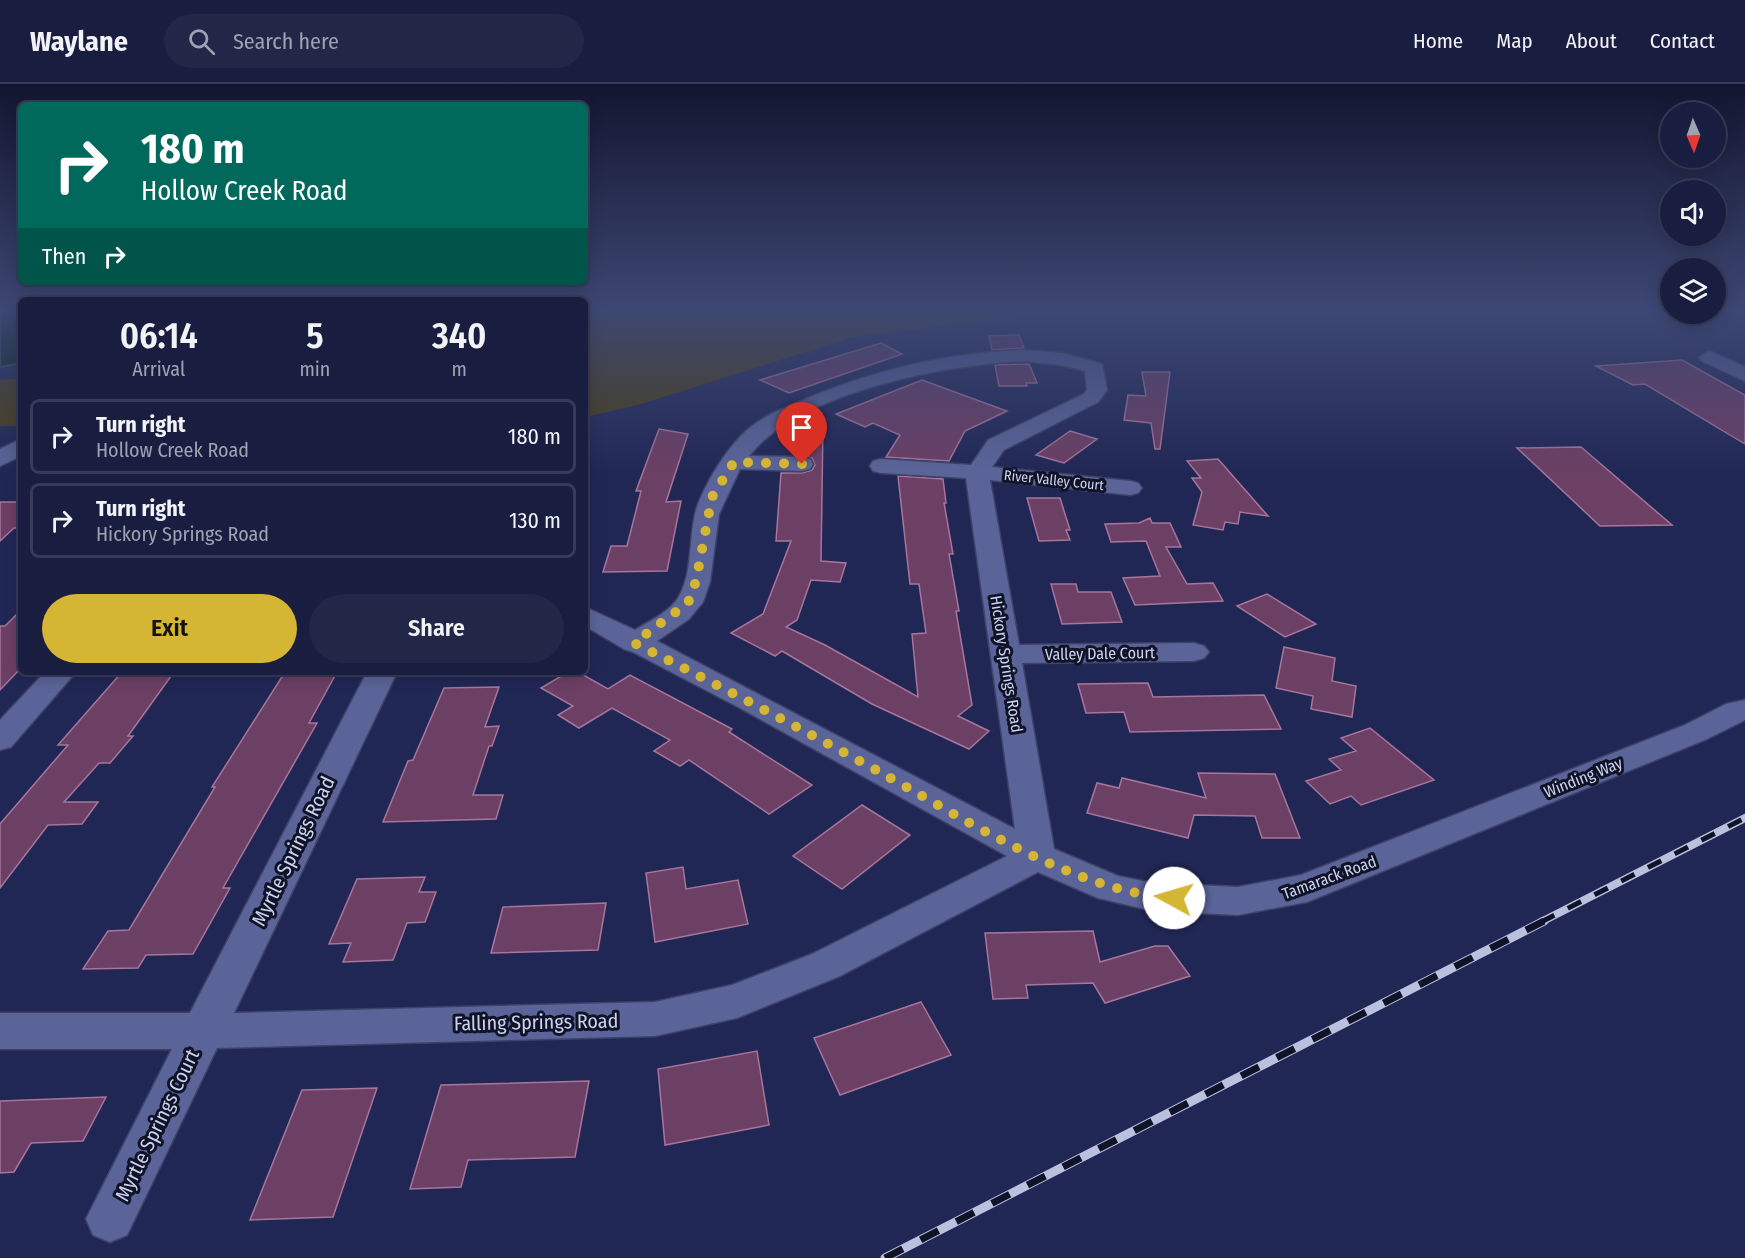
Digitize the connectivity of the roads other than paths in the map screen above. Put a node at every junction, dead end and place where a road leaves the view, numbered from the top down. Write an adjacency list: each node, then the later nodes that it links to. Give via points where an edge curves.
1 (940, 364): 9 (street, via 842,390 780,418 757,433)
2 (1086, 364): 12 (street, via 1098,373 1097,390 1091,398 996,445)
3 (1723, 364): 4 (street)
4 (1745, 375)
5 (0, 432): 6 (street)
6 (18, 432)
7 (18, 448): 8 (street)
8 (0, 459)
9 (734, 462): 10 (street); 15 (street, via 712,497 688,603)
10 (802, 464)
11 (881, 466): 12 (street)
12 (977, 472): 13 (street, River Valley Court); 17 (street, Hickory Springs Road)
13 (1130, 488)
14 (588, 617): 15 (street, Tamarack Road)
15 (634, 643): 23 (street, Tamarack Road, via 751,701)
16 (1194, 652): 17 (street, Valley Dale Court)
17 (1006, 654): 23 (street, Hickory Springs Road)
18 (58, 675): 21 (street)
19 (381, 675): 25 (street, Myrtle Springs Road)
20 (1745, 710): 22 (street, Winding Way)
21 (0, 740)
22 (1419, 843): 23 (street, Tamarack Road, via 1307,888 1238,901 1153,897 1111,888)
23 (1037, 857): 25 (street, Falling Springs Road, via 826,965 737,1001 655,1019)
24 (0, 1031): 25 (street, Falling Springs Road)
25 (204, 1031): 26 (street, Myrtle Springs Court)
26 (110, 1219)

